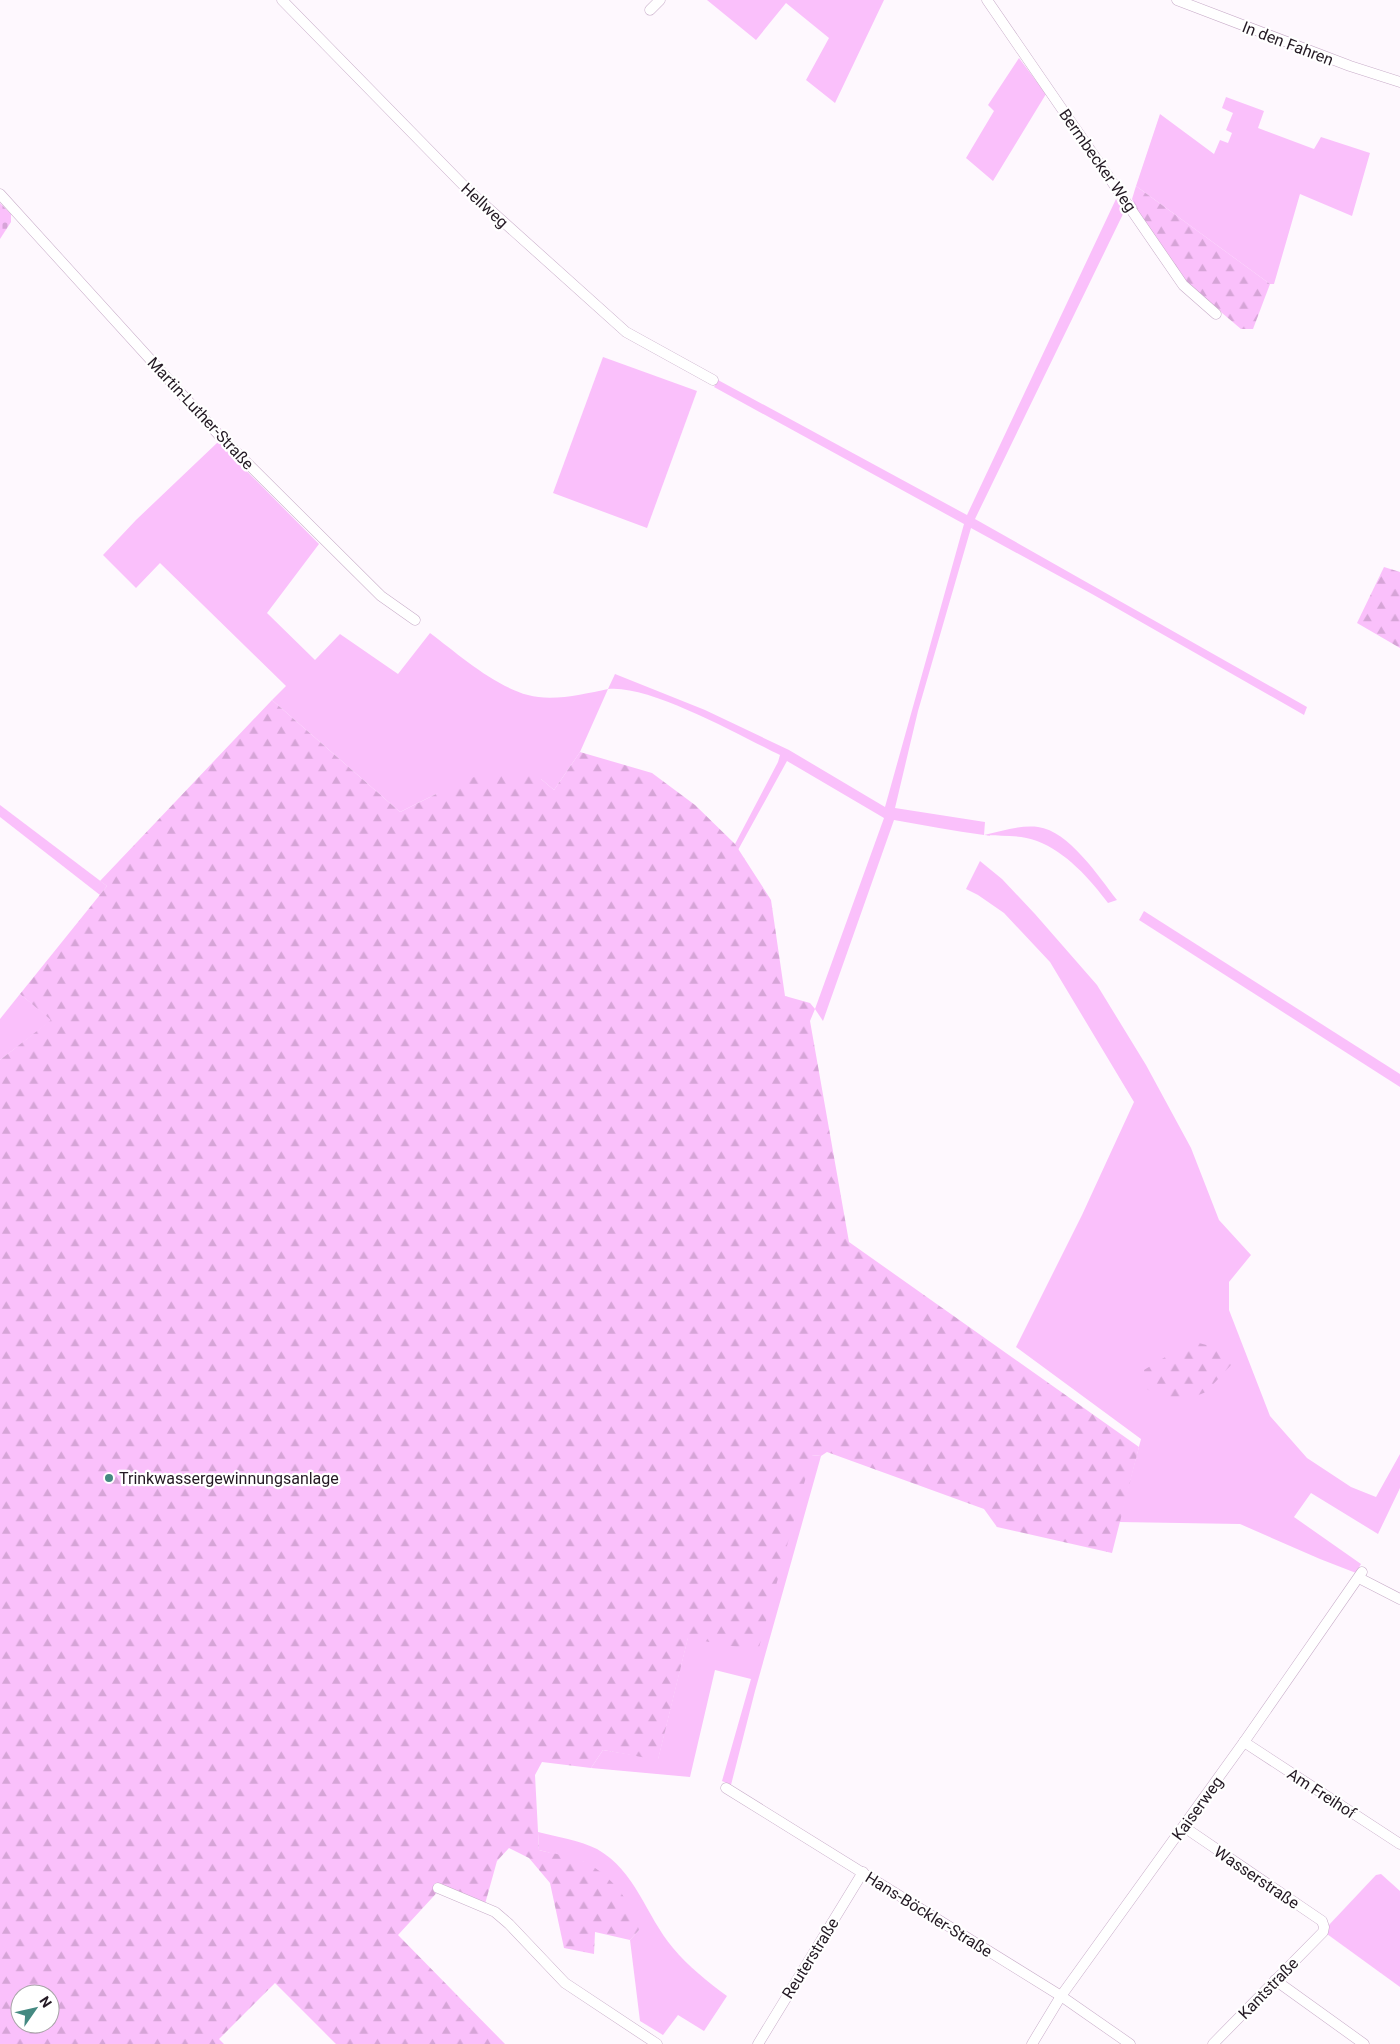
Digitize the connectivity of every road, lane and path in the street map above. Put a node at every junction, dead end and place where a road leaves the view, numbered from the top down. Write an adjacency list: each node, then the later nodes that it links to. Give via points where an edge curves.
1 (282, 0): 9 (street, Hellweg, via 468,190 626,332)
2 (660, 0): 5 (street)
3 (987, 0): 8 (street, Bermbecker Weg, via 1183,284)
4 (1177, 0): 6 (street, In den Fahren)
5 (650, 10)
6 (1400, 82)
7 (0, 194): 10 (street, Martin-Luther-Straße, via 218,434 381,596)
8 (1216, 314)
9 (713, 380)
10 (414, 620)
11 (1400, 1599): 12 (street, Kaiserweg, via 1361,1575)
12 (1244, 1742): 14 (street, Kaiserweg); 15 (street, Am Freihof)
13 (726, 1788): 16 (street, Hans-Böckler-Straße)
14 (1184, 1826): 18 (street, Wasserstraße, via 1322,1921); 20 (street, Kaiserweg)
15 (1400, 1844)
16 (863, 1872): 20 (street, Hans-Böckler-Straße); 22 (street, Reuterstraße)
17 (438, 1888): 21 (street, via 494,1912 565,1983)
18 (1323, 1932): 19 (street, Kantstraße)
19 (1275, 1980): 25 (street, Kantstraße); 26 (street)
20 (1061, 1996): 23 (street, Kaiserweg); 24 (street, Hans-Böckler-Straße)
21 (657, 2044)
22 (758, 2044)
23 (1032, 2044)
24 (1130, 2044)
25 (1213, 2044)
26 (1364, 2044)

